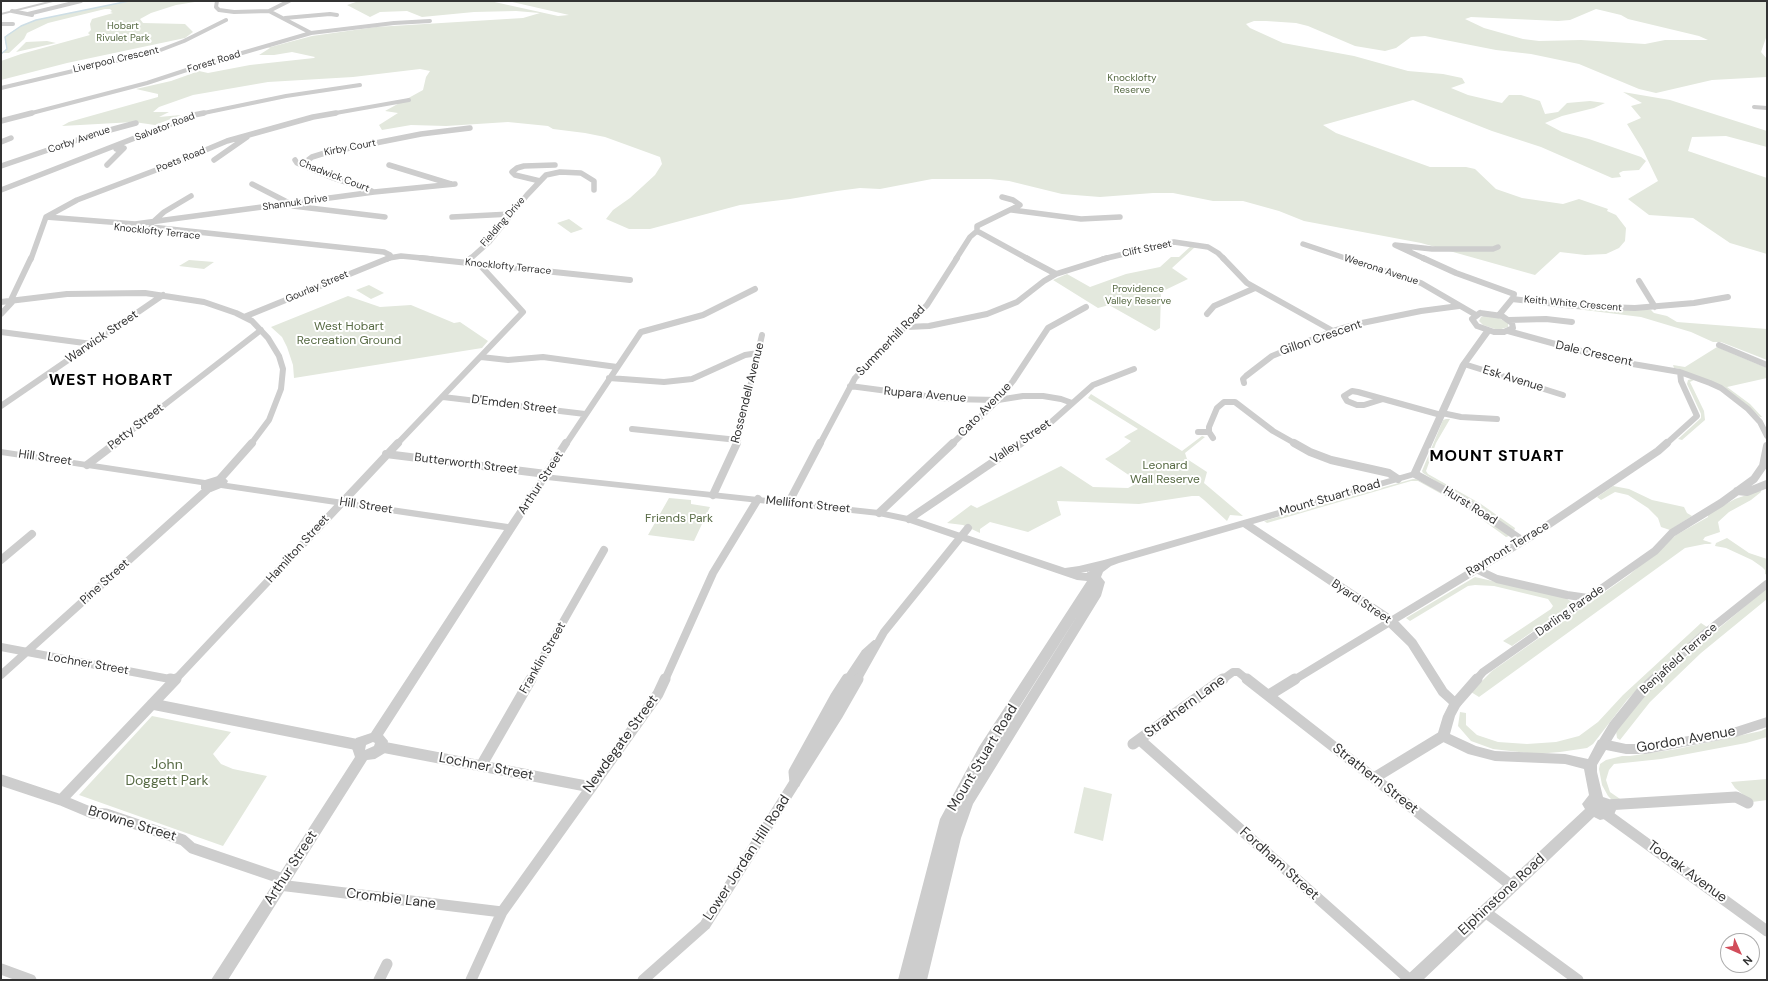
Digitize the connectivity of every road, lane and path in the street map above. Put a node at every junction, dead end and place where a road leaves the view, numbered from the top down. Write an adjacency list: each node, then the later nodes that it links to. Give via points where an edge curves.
1 (55, 1): 5 (street)
2 (81, 1): 8 (street)
3 (217, 1): 6 (street, via 217,8 222,11)
4 (289, 1): 6 (street)
5 (12, 11): 7 (street); 8 (street)
6 (269, 11): 11 (street)
7 (1, 14)
8 (28, 14): 10 (street)
9 (337, 16): 11 (street, via 330,14)
10 (39, 17)
11 (286, 18): 16 (street)
12 (226, 20): 18 (street, Liverpool Crescent, via 184,42 158,51)
13 (430, 20): 16 (street, Forest Road)
14 (1, 24): 15 (street)
15 (13, 24)
16 (311, 33): 22 (street, Forest Road, via 143,84)
17 (360, 85): 28 (street, Salvator Road, via 298,94 198,114)
18 (1, 88)
19 (409, 100): 25 (street, Poets Road, via 313,117)
20 (1754, 107): 21 (street)
21 (1767, 108)
22 (1, 121)
23 (136, 123): 35 (street, Corby Avenue, via 95,134)
24 (470, 128): 31 (street, Kirby Court, via 421,134 318,155)
25 (248, 135): 29 (street); 48 (street, Poets Road, via 77,200)
26 (11, 138): 27 (street)
27 (1, 142)
28 (86, 158): 32 (street, via 124,147); 39 (street, Salvator Road)
29 (214, 160)
30 (295, 160): 31 (street, Chadwick Court)
31 (303, 164): 41 (street, Chadwick Court)
32 (107, 165)
33 (389, 165): 41 (street, Shannuk Drive, via 453,184)
34 (555, 165): 37 (street, via 524,166 512,172)
35 (1, 167)
36 (45, 171): 39 (street, Salvator Road)
37 (540, 181): 40 (street, Fielding Drive, via 554,172 576,173 594,181); 46 (street, Fielding Drive)
38 (252, 184): 44 (street)
39 (1, 189)
40 (594, 190)
41 (374, 192): 44 (street, Shannuk Drive)
42 (190, 196): 53 (street, via 164,212)
43 (1002, 197): 45 (street, via 1020,205)
44 (289, 204): 47 (street, via 294,207); 53 (street, Shannuk Drive)
45 (1012, 210): 50 (street, via 1081,219); 54 (street, Summerhill Road, via 981,224 976,228)
46 (511, 214): 49 (street); 60 (street, Fielding Drive, via 489,242)
47 (387, 215)
48 (46, 217): 51 (street, Knocklofty Terrace); 71 (street, via 33,254)
49 (452, 217)
50 (1120, 217)
51 (69, 219): 52 (street, Knocklofty Terrace); 55 (street, Knocklofty Terrace, via 105,226)
52 (135, 224): 53 (street, Shannuk Drive)
53 (152, 224): 59 (street, Knocklofty Terrace, via 384,252)
54 (978, 231): 62 (street); 83 (street, Summerhill Road, via 970,237 927,305)
55 (246, 241)
56 (1303, 244): 72 (street, Weerona Avenue, via 1421,283)
57 (1498, 247): 69 (street, via 1432,249 1395,245 1456,273 1512,293)
58 (343, 252): 59 (street, Knocklofty Terrace)
59 (389, 256): 60 (street, Knocklofty Terrace); 80 (street, Gourlay Street)
60 (465, 263): 61 (street, Knocklofty Terrace)
61 (479, 264): 63 (street, Knocklofty Terrace); 93 (street, Hamilton Street, via 523,312)
62 (1056, 274): 65 (street, Clift Street, via 1111,256 1168,243 1185,242 1202,245 1218,253 1241,278); 83 (street, Clift Street, via 1016,302 987,314 929,326)
63 (630, 280)
64 (1639, 281): 74 (street)
65 (1255, 288): 77 (street, via 1214,306); 85 (street, Clift Street)
66 (755, 289): 96 (street, Arthur Street, via 703,315 642,331)
67 (163, 295): 71 (street, via 90,293); 80 (street, via 204,302); 90 (street, Warwick Street)
68 (1728, 297): 74 (street, Keith White Crescent)
69 (1512, 299): 74 (street, Keith White Crescent, via 1589,307); 79 (street)
70 (1, 302): 71 (street)
71 (11, 302): 75 (street); 76 (street)
72 (1459, 306): 78 (street, Weerona Avenue); 85 (street, Gillon Crescent, via 1421,311)
73 (1086, 307): 105 (street, Cato Avenue, via 1048,328 1013,382)
74 (1655, 307)
75 (1, 309)
76 (1, 314)
77 (1207, 314)
78 (1476, 315): 79 (street); 86 (street, via 1473,317 1474,322)
79 (1499, 315): 81 (street)
80 (244, 317): 84 (street)
81 (1509, 320): 82 (street); 87 (street, via 1513,328)
82 (1572, 322)
83 (907, 326): 101 (street, Summerhill Road)
84 (261, 330): 118 (street, Petty Street); 122 (street, via 279,356 283,370 282,389 260,434)
85 (1333, 331): 100 (street, Gillon Crescent, via 1272,356 1246,376)
86 (1488, 331): 87 (street, Dale Crescent); 94 (street)
87 (1508, 331): 98 (street, Dale Crescent, via 1621,362)
88 (1, 332): 90 (street)
89 (762, 335): 92 (street, Rossendell Avenue)
90 (92, 344): 107 (street, Warwick Street)
91 (1719, 345): 95 (street)
92 (758, 353): 99 (street, via 745,355 692,379 664,382); 114 (street, Rossendell Avenue)
93 (481, 357): 96 (street, via 508,360 543,358); 103 (street, Hamilton Street)
94 (1464, 364): 102 (street, Esk Avenue); 109 (street)
95 (1767, 364)
96 (617, 366): 99 (street, Arthur Street)
97 (1134, 369): 106 (street, Valley Street, via 1093,385)
98 (1680, 372): 113 (street, via 1710,382 1729,394 1754,415); 137 (street, Raymont Terrace, via 1697,414 1695,419 1646,459)
99 (609, 378): 108 (street, Arthur Street)
100 (1244, 383)
101 (850, 386): 105 (street, Rupara Avenue, via 937,398); 129 (street, Summerhill Road)
102 (1563, 395)
103 (443, 397): 108 (street, D'Emden Street); 117 (street, Hamilton Street)
104 (1383, 398): 109 (street)
105 (998, 400): 106 (street, Rupara Avenue, via 1043,396); 130 (street, Cato Avenue)
106 (1072, 403): 131 (street, Valley Street, via 1049,424)
107 (1, 406)
108 (585, 414): 120 (street, Arthur Street)
109 (1442, 414): 110 (street); 119 (street)
110 (1497, 419)
111 (632, 429): 114 (street)
112 (1198, 432): 121 (street, via 1211,435 1209,427 1221,404 1236,402 1273,431 1310,452 1389,474)
113 (1767, 436)
114 (738, 440): 126 (street, Rossendell Avenue)
115 (1767, 446): 125 (street, Darling Parade, via 1759,474)
116 (1, 452): 118 (street, Hill Street)
117 (386, 454): 120 (street, Butterworth Street); 128 (street, Hamilton Street)
118 (87, 465): 124 (street, Hill Street)
119 (1415, 474): 121 (street, Mount Stuart Road); 137 (street, Hurst Road, via 1466,502)
120 (545, 476): 126 (street, Mellifont Street); 133 (street, Arthur Street)
121 (1398, 479): 132 (street, Mount Stuart Road)
122 (220, 482): 124 (street, via 213,479); 128 (street, Hill Street)
123 (1767, 484): 125 (street, via 1747,492)
124 (208, 486): 149 (street, Pine Street)
125 (1737, 491): 146 (street, Darling Parade, via 1672,533 1655,551)
126 (713, 495): 127 (street, Mellifont Street)
127 (758, 499): 129 (street, Mellifont Street); 166 (street, Newdegate Street, via 713,573 658,694)
128 (342, 502): 133 (street, Hill Street); 152 (street, Hamilton Street)
129 (789, 502): 130 (street, Mellifont Street)
130 (879, 513): 131 (street, Mellifont Street)
131 (909, 519): 136 (street, Mellifont Street)
132 (1244, 523): 140 (street, Mount Stuart Road); 147 (street, Byard Street)
133 (511, 528): 158 (street, Arthur Street)
134 (968, 528): 136 (street, Lower Jordan Hill Road)
135 (32, 534): 139 (street)
136 (960, 537): 142 (street, Mellifont Street); 181 (street, Lower Jordan Hill Road, via 878,642 838,714 705,925)
137 (1523, 541): 141 (street, Raymont Terrace)
138 (604, 550): 163 (street, Franklin Street)
139 (1, 560)
140 (1107, 563): 143 (street, Mellifont Street); 144 (street, Mount Stuart Road)
141 (1476, 569): 146 (street, via 1497,579 1567,596); 147 (street, Raymont Terrace)
142 (1063, 570): 143 (street, Mellifont Street); 144 (street, Mellifont Street, via 1082,577)
143 (1079, 570): 144 (street, Mellifont Street)
144 (1095, 577): 182 (street, Mount Stuart Road, via 984,751 947,819); 183 (street, Mount Stuart Road, via 1099,582 1095,596 967,802 954,838)
145 (1767, 584): 160 (street, Benjafield Terrace, via 1703,636 1643,690)
146 (1588, 598): 154 (street, Darling Parade, via 1483,672)
147 (1390, 621): 153 (street, Raymont Terrace); 154 (street, Byard Street, via 1412,643 1443,692)
148 (1, 647): 149 (street, Lochner Street)
149 (27, 653): 151 (street, Pine Street); 152 (street, Lochner Street)
150 (1238, 672): 153 (street, Strathern Street); 159 (street, Strathern Lane, via 1233,672)
151 (1, 675)
152 (175, 680): 155 (street, Hamilton Street)
153 (1269, 695): 164 (street, Strathern Street)
154 (1456, 703): 157 (street, Darling Parade)
155 (152, 704): 161 (street); 167 (street, Hamilton Street)
156 (1767, 722): 160 (street, Gordon Avenue, via 1736,732 1646,749 1626,749)
157 (1443, 736): 162 (street, via 1473,750 1494,756 1577,760); 164 (street)
158 (378, 742): 161 (street, via 374,754); 163 (street, Lochner Street)
159 (1141, 744): 184 (street, Fordham Street)
160 (1603, 744): 162 (street)
161 (361, 750): 170 (street, Arthur Street)
162 (1591, 765): 169 (street, via 1590,772)
163 (481, 766): 166 (street, Lochner Street)
164 (1374, 778): 171 (street, Strathern Street)
165 (1, 780): 167 (street, Browne Street)
166 (591, 787): 172 (street, Newdegate Street)
167 (61, 800): 170 (street, Browne Street, via 92,813 106,814 183,840 192,848)
168 (1748, 803): 169 (street, via 1736,797 1729,797)
169 (1601, 808): 171 (street, Elphinstone Road); 174 (street, Toorak Avenue)
170 (281, 882): 172 (street, Crombie Lane); 178 (street, Arthur Street)
171 (1512, 886): 173 (street, Elphinstone Road)
172 (502, 912): 180 (street, Newdegate Street)
173 (1485, 912): 184 (street, Elphinstone Road); 185 (street)
174 (1767, 931)
175 (387, 964): 179 (street)
176 (1, 969): 177 (street)
177 (25, 979)
178 (219, 980)
179 (379, 980)
180 (471, 980)
181 (643, 980)
182 (906, 980)
183 (919, 980)
184 (1411, 980)
185 (1578, 980)

